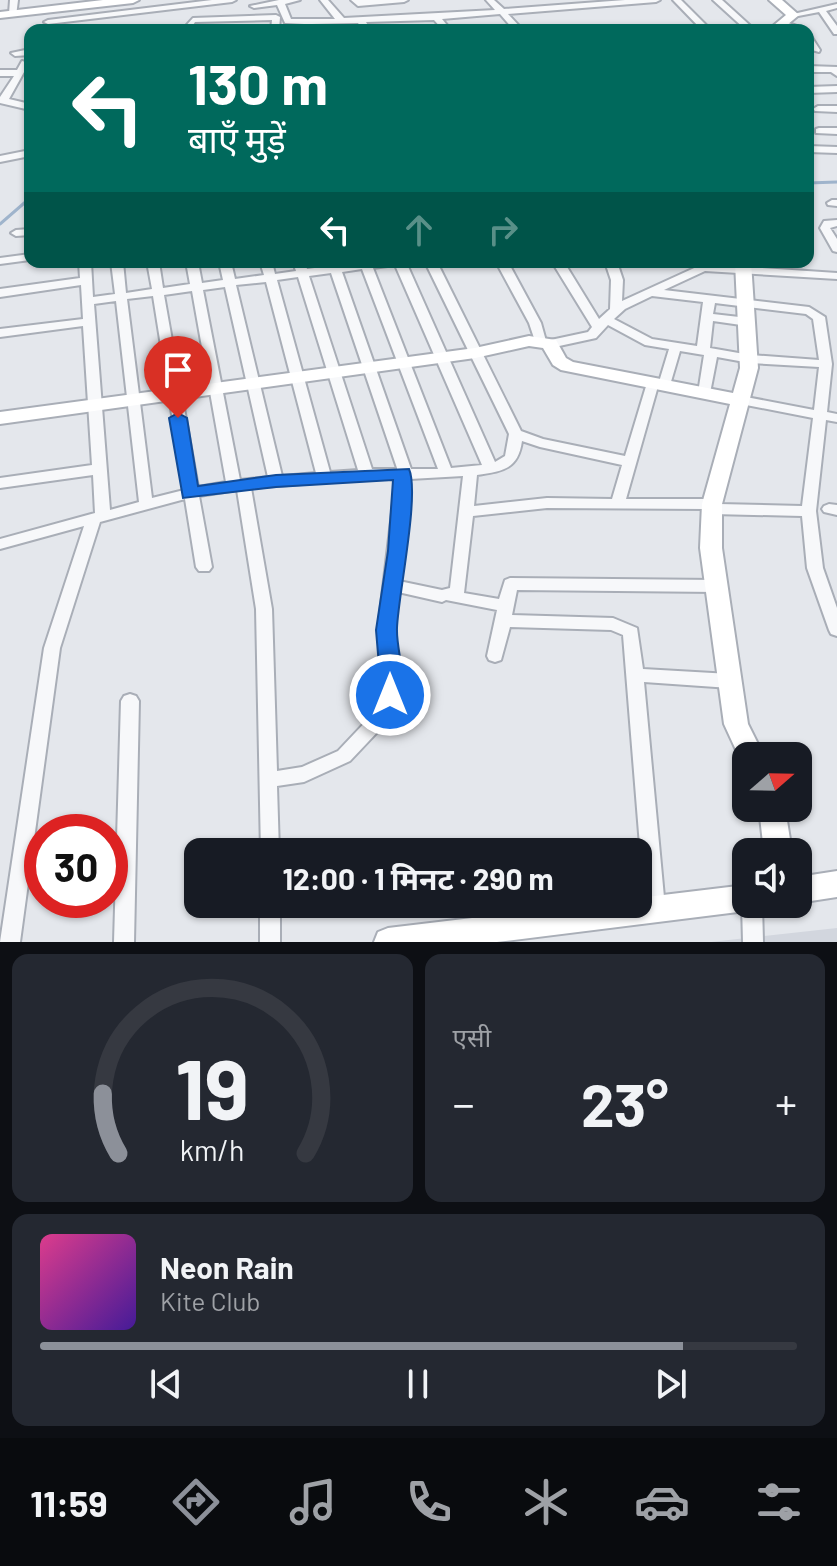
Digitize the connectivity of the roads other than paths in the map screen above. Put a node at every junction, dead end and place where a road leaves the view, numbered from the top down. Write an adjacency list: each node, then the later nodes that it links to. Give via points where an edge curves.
1 (14, 0): 20 (street)
2 (133, 0): 14 (street)
3 (232, 0): 18 (street)
4 (296, 0): 13 (street)
5 (324, 0): 27 (street)
6 (355, 0): 7 (street)
7 (404, 0)
8 (490, 0): 21 (street)
9 (656, 0): 21 (street)
10 (677, 0): 39 (street)
11 (717, 0): 40 (street)
12 (775, 0): 29 (street)
13 (280, 2): 16 (street); 23 (street)
14 (84, 3): 15 (street); 25 (street)
15 (48, 6): 20 (street)
16 (254, 6)
17 (837, 6): 19 (street)
18 (179, 7): 22 (street); 25 (street)
19 (822, 10): 29 (street); 41 (street)
20 (6, 14)
21 (506, 14): 24 (street); 38 (street)
22 (183, 17)
23 (281, 17): 31 (street); 32 (street); 33 (street)
24 (436, 17): 26 (street); 37 (street)
25 (83, 18): 30 (street)
26 (398, 18): 28 (street); 36 (street)
27 (341, 20): 28 (street); 34 (street)
28 (360, 20): 35 (street)
29 (783, 23)
30 (57, 24)
31 (190, 24)
32 (278, 24)
33 (300, 24)
34 (319, 24)
35 (363, 24)
36 (402, 24)
37 (442, 24)
38 (514, 24)
39 (701, 24)
40 (744, 24)
41 (837, 32)
42 (814, 47): 43 (street)
43 (816, 50)
44 (24, 52): 45 (street)
45 (15, 53)
46 (837, 63): 48 (street)
47 (24, 65): 51 (street)
48 (814, 65)
49 (814, 67): 52 (street)
50 (0, 73): 51 (street)
51 (19, 73): 55 (street)
52 (837, 73)
53 (837, 89): 54 (street)
54 (814, 90)
55 (2, 100): 56 (street)
56 (24, 106)
57 (818, 109): 58 (street)
58 (837, 109)
59 (819, 131): 60 (street)
60 (837, 131)
61 (814, 149): 62 (street)
62 (837, 150)
63 (24, 154): 64 (street)
64 (0, 159)
65 (837, 223): 68 (street, via 825,228)
66 (24, 232): 67 (street)
67 (16, 233)
68 (837, 249)
69 (24, 258): 70 (street)
70 (0, 261)
71 (86, 268): 91 (street)
72 (118, 268): 97 (street)
73 (154, 268): 94 (street)
74 (193, 268): 93 (street)
75 (226, 268): 92 (street)
76 (268, 268): 90 (street)
77 (300, 268): 88 (street); 90 (street); 115 (street)
78 (341, 268): 88 (street)
79 (368, 268): 112 (street)
80 (403, 268): 110 (street)
81 (434, 268): 108 (street)
82 (505, 268): 106 (street)
83 (562, 268): 104 (street)
84 (613, 268): 100 (street)
85 (701, 268): 95 (street)
86 (743, 268): 101 (street)
87 (769, 268): 89 (street)
88 (335, 269): 114 (street)
89 (837, 276)
90 (271, 277): 92 (street); 116 (street)
91 (87, 281): 96 (street); 98 (street)
92 (230, 282): 93 (street); 117 (street)
93 (197, 286): 94 (street); 119 (street)
94 (159, 291): 97 (street); 120 (street)
95 (650, 292): 99 (street); 100 (street)
96 (0, 293)
97 (122, 296): 98 (street); 122 (street)
98 (88, 301): 103 (street)
99 (709, 301): 101 (street); 102 (street)
100 (616, 309): 104 (street)
101 (748, 314): 102 (street); 111 (street); 113 (street, via 816,313)
102 (707, 317): 109 (street)
103 (88, 322): 105 (street); 124 (street)
104 (603, 324): 106 (street, via 592,335); 107 (street)
105 (0, 333)
106 (545, 342): 108 (street); 118 (street, via 567,366)
107 (675, 348): 109 (street); 118 (street)
108 (475, 353): 110 (street); 128 (street)
109 (707, 353): 111 (street); 121 (street)
110 (442, 357): 112 (street); 130 (street)
111 (750, 359): 113 (street); 123 (street)
112 (404, 361): 114 (street); 133 (street)
113 (826, 364): 125 (street)
114 (370, 366): 115 (street); 135 (street)
115 (331, 371): 116 (street); 134 (street)
116 (295, 375): 117 (street); 136 (street)
117 (253, 381): 119 (street); 137 (street)
118 (658, 384): 121 (street); 129 (street)
119 (215, 387): 120 (street); 139 (street)
120 (174, 393): 122 (street); 140 (street)
121 (704, 393): 123 (street)
122 (135, 400): 124 (street); 142 (street)
123 (741, 400): 125 (street); 143 (street)
124 (95, 407): 126 (street); 131 (street)
125 (820, 415): 127 (street); 145 (street)
126 (0, 418)
127 (837, 418)
128 (516, 434): 129 (street); 130 (street, via 509,461)
129 (630, 462): 141 (street)
130 (490, 467): 132 (street)
131 (100, 469): 138 (street); 146 (street)
132 (471, 469): 133 (street); 144 (street)
133 (446, 472): 135 (street)
134 (366, 474): 135 (street); 136 (street)
135 (402, 474): 149 (street)
136 (324, 477): 137 (street)
137 (276, 481): 139 (street)
138 (0, 483)
139 (239, 485): 140 (street); 159 (street, via 264,609)
140 (190, 493): 142 (street); 148 (street)
141 (618, 502): 143 (street); 144 (street)
142 (146, 504): 146 (street)
143 (712, 507): 145 (street); 150 (street)
144 (469, 511): 151 (street, via 457,591)
145 (809, 511): 153 (street, via 815,568)
146 (99, 518): 147 (street); 167 (street, via 52,648)
147 (0, 544)
148 (204, 567)
149 (393, 585): 151 (street); 159 (street, via 386,630 390,695 378,720 361,741 324,767)
150 (717, 586): 152 (street, via 510,584); 156 (street)
151 (451, 596): 152 (street)
152 (504, 613): 154 (street); 155 (street, via 623,627 631,632 634,644)
153 (837, 630)
154 (495, 656)
155 (634, 675): 156 (street); 164 (street)
156 (730, 681): 158 (street, via 736,724)
157 (130, 701): 168 (street)
158 (744, 742)
159 (270, 780): 160 (street)
160 (270, 838)
161 (837, 884): 162 (street)
162 (812, 888)
163 (732, 900): 164 (street)
164 (655, 908): 170 (street)
165 (270, 918): 169 (street)
166 (752, 918): 171 (street)
167 (10, 942)
168 (124, 942)
169 (270, 942)
170 (388, 942)
171 (753, 942)

